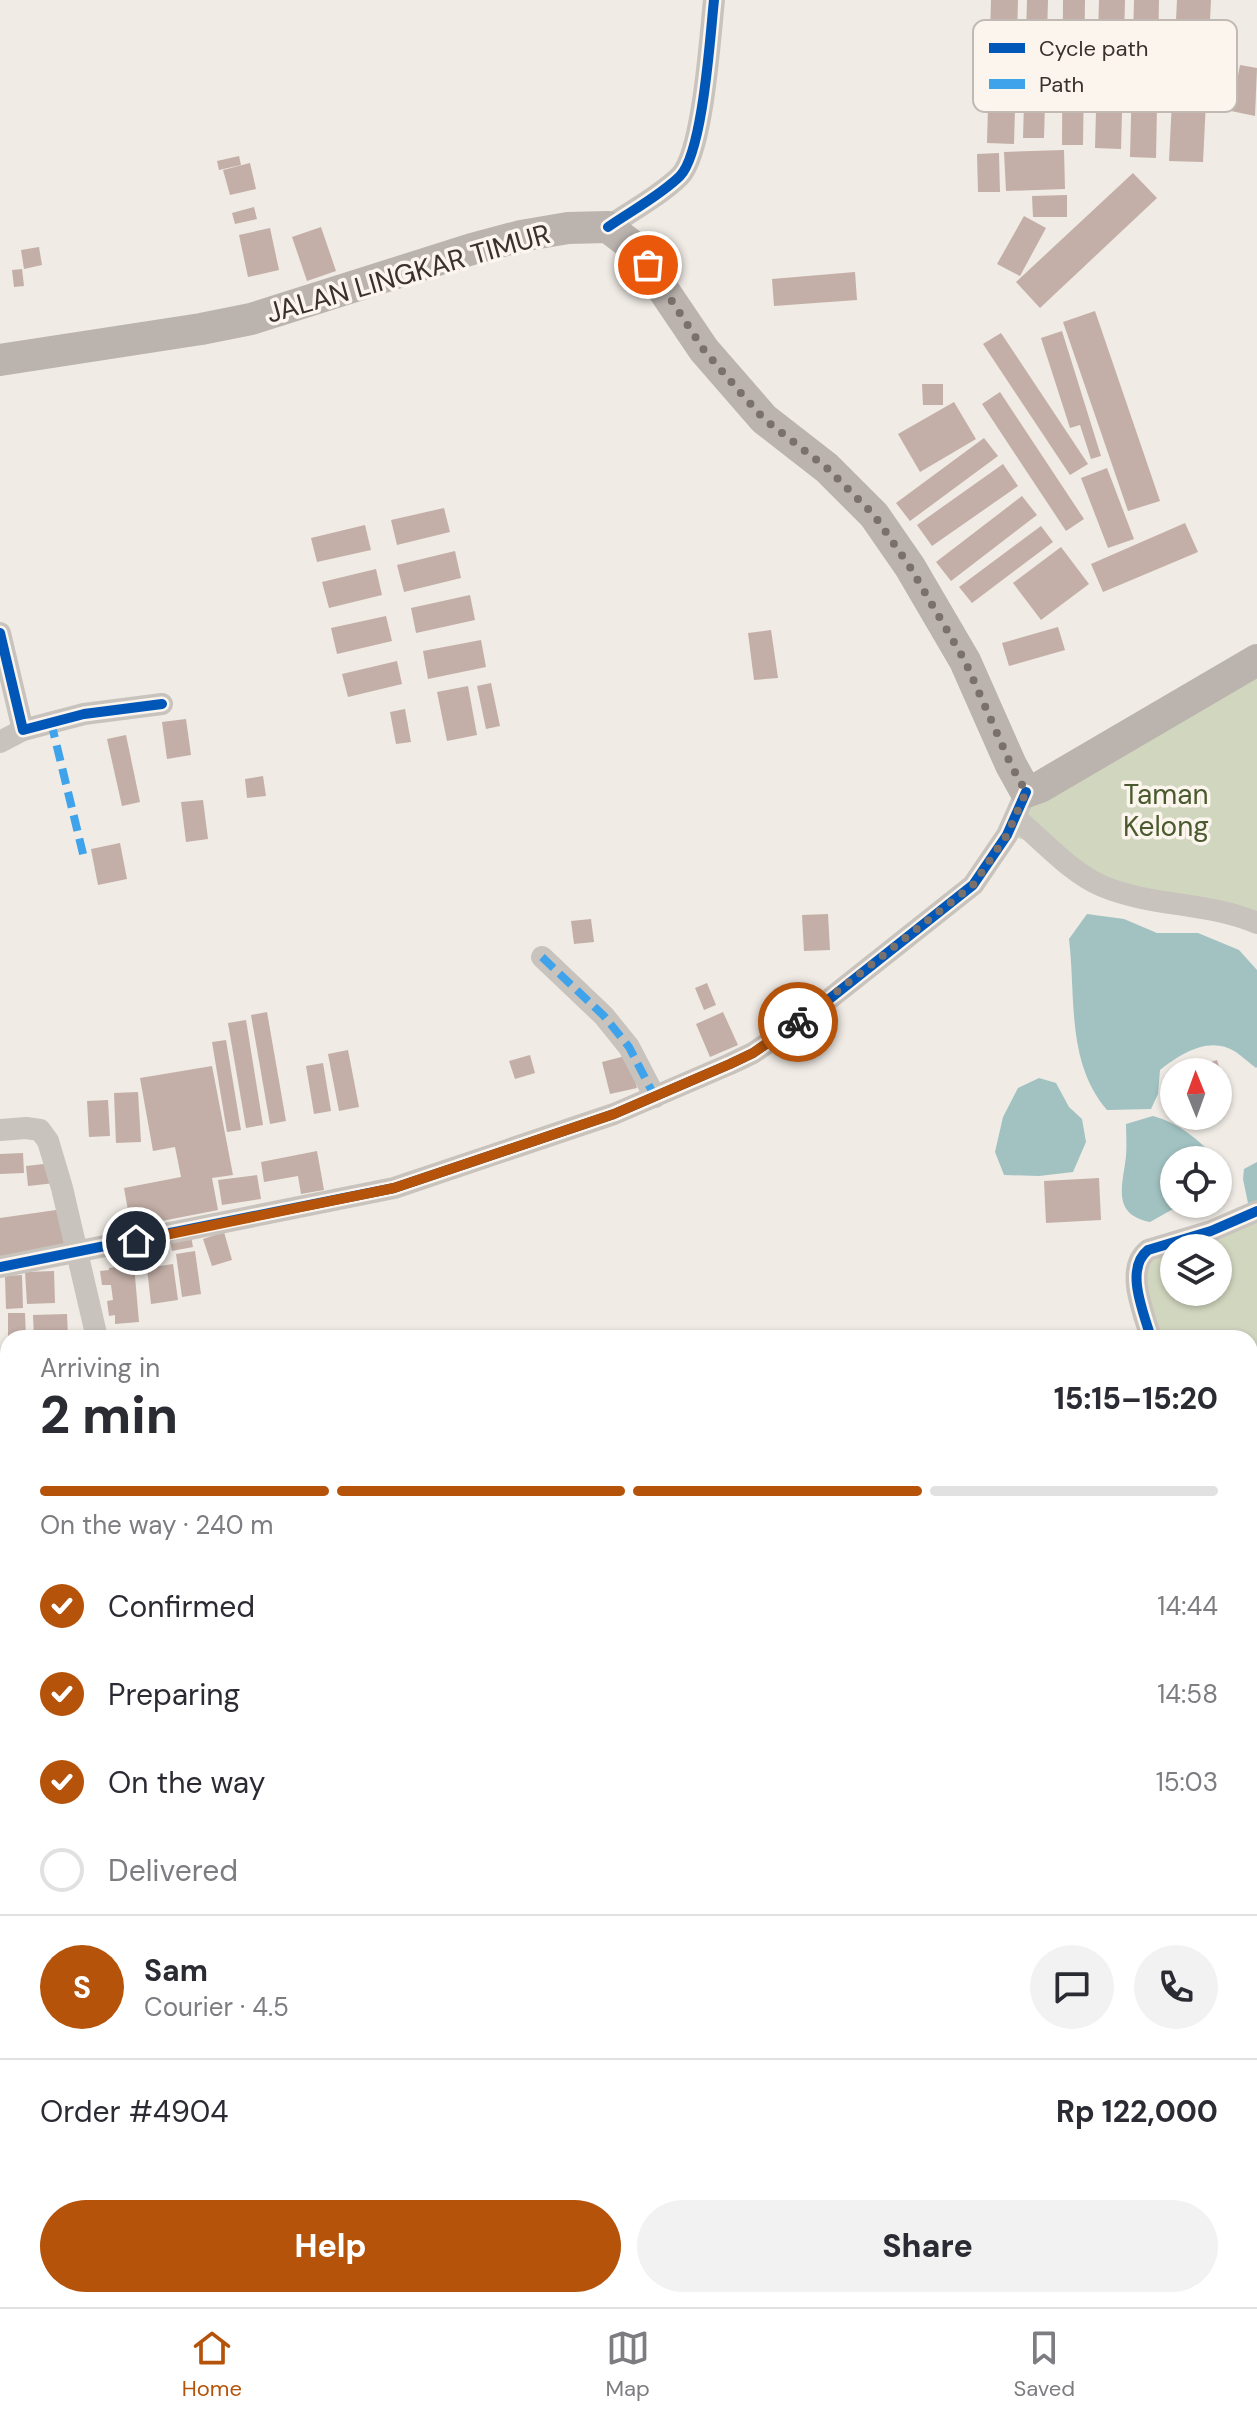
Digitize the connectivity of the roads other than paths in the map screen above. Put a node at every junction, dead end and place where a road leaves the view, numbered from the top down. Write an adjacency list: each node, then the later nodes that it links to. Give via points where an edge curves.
1 (714, 0): 2 (street, via 702,109 689,160 669,185)
2 (608, 227): 3 (main road, JALAN LINGKAR TIMUR, via 521,236 251,319); 9 (main road, via 635,248 704,350 764,419 827,468 874,515 965,661 1011,765)
3 (0, 360)
4 (0, 633): 7 (street)
5 (1257, 660): 9 (main road, via 1040,787)
6 (162, 704): 7 (street, via 84,714)
7 (23, 730): 8 (street)
8 (0, 742)
9 (1021, 805): 10 (street, via 1084,876 1103,886); 12 (street, via 973,885 753,1053)
10 (1257, 923)
11 (542, 957): 12 (street, via 604,1016 629,1047)
12 (655, 1097): 15 (street, via 394,1188)
13 (0, 1130): 15 (street, via 40,1130 48,1141)
14 (1257, 1211): 18 (street, via 1141,1256 1139,1295)
15 (76, 1253): 16 (street); 17 (street)
16 (0, 1267)
17 (95, 1330)
18 (1149, 1330)

